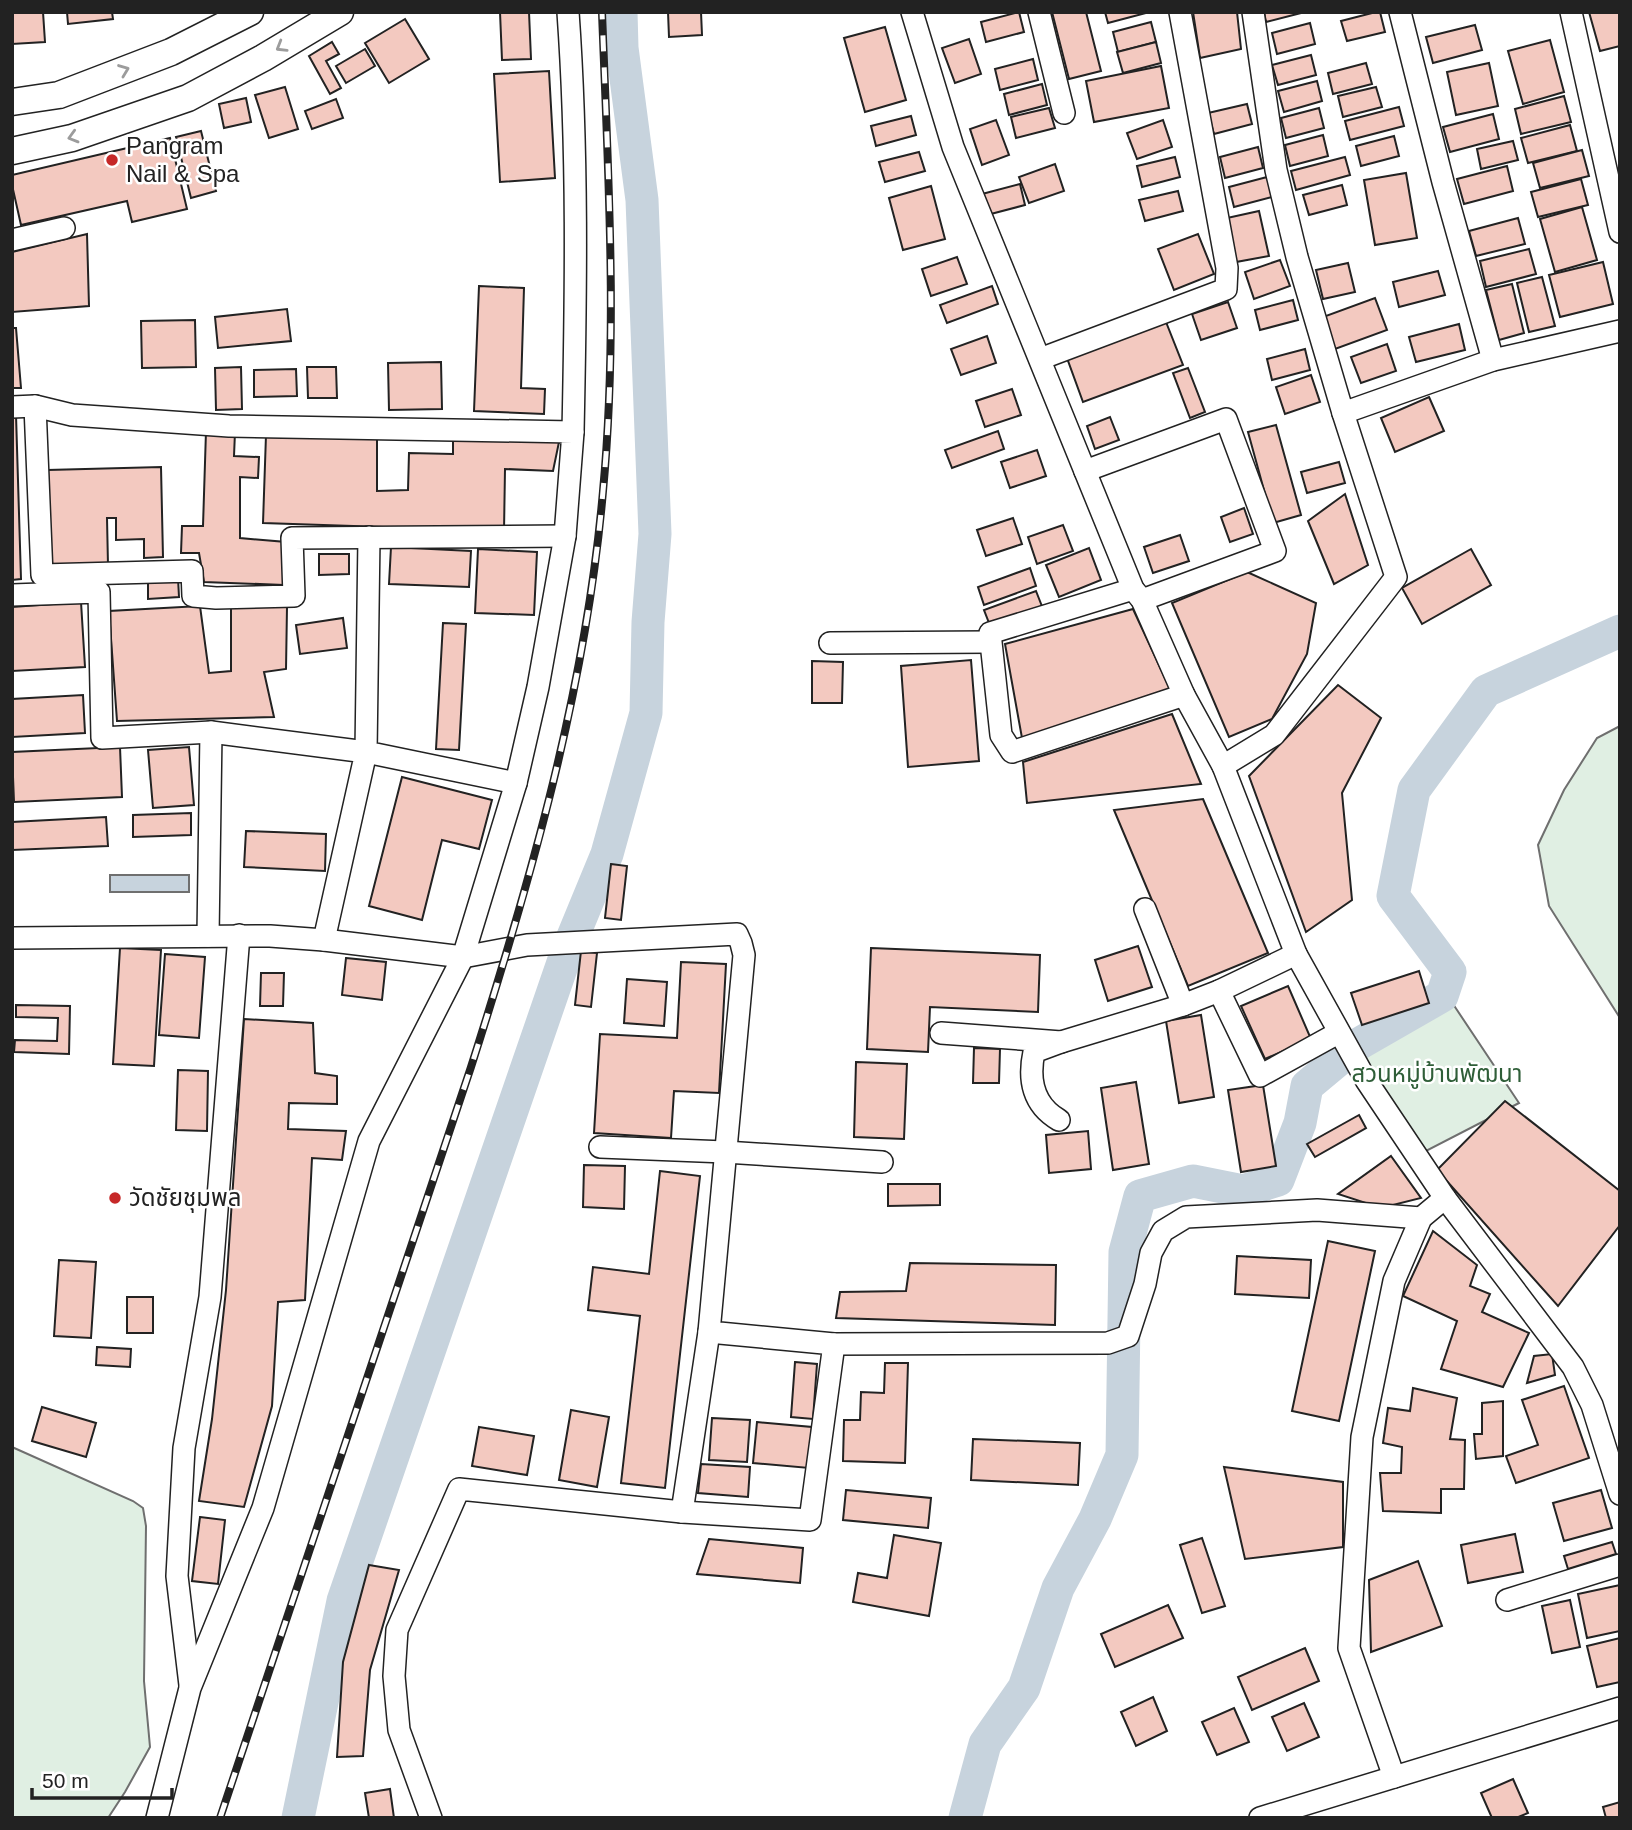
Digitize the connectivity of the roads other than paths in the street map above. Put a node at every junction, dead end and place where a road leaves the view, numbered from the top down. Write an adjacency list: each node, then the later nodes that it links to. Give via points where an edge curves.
1 (250, 12): 10 (main road, one-way to 1, via 59,94 172,52)
2 (340, 12): 12 (main road, one-way to 12, via 188,98 72,138)
3 (568, 12): 22 (street, via 576,213)
4 (912, 12): 17 (street, via 953,147)
5 (1039, 12): 11 (street)
6 (1180, 12): 17 (street, via 1227,268 1226,289)
7 (1253, 12): 21 (street, via 1276,170)
8 (1400, 12): 18 (street)
9 (1571, 12): 14 (street)
10 (12, 102)
11 (1064, 113)
12 (12, 151)
13 (64, 229): 15 (street)
14 (1620, 232)
15 (12, 240)
16 (1620, 331): 18 (street)
17 (1040, 359): 23 (street)
18 (1493, 360): 21 (street)
19 (12, 407): 20 (street)
20 (35, 407): 22 (street, via 72,415 229,426); 25 (street, via 42,575 192,571 193,596 294,596 292,538)
21 (1343, 413): 33 (street, via 1396,577 1274,735)
22 (573, 432): 24 (street)
23 (1085, 471): 26 (street); 26 (street, via 1226,419 1275,551)
24 (565, 536): 25 (street); 34 (street)
25 (369, 537): 32 (street)
26 (1137, 594): 28 (street, via 990,633); 30 (street)
27 (12, 595): 31 (street, via 99,592 102,738)
28 (990, 642): 29 (street); 30 (street, via 1001,735 1012,752)
29 (830, 643)
30 (1184, 695): 33 (street)
31 (211, 732): 32 (street); 37 (street)
32 (366, 752): 34 (street); 39 (street)
33 (1223, 766): 40 (street)
34 (516, 783): 41 (street)
35 (1145, 909): 43 (street)
36 (239, 935): 37 (street); 39 (street); 60 (street, via 210,1297 184,1448 177,1576)
37 (208, 936): 38 (street)
38 (12, 938)
39 (324, 940): 41 (street)
40 (1296, 954): 42 (street); 45 (street)
41 (463, 957): 49 (street, via 527,945 737,934 744,955); 59 (street, via 369,1140 263,1508)
42 (1219, 992): 43 (street); 45 (street, via 1260,1076)
43 (1183, 1005): 46 (street)
44 (941, 1033): 46 (street)
45 (1340, 1036): 51 (street)
46 (1061, 1042): 47 (street, via 1034,1052 1031,1067 1038,1100)
47 (1059, 1120)
48 (600, 1147): 49 (street)
49 (726, 1152): 50 (street); 53 (street)
50 (882, 1162)
51 (1445, 1198): 52 (street); 55 (street, via 1573,1367 1592,1405)
52 (1421, 1218): 54 (street, via 1317,1210 1186,1217 1163,1231 1151,1254 1145,1284 1119,1338); 63 (street, via 1394,1281 1362,1437 1349,1648)
53 (709, 1332): 54 (street); 56 (street)
54 (834, 1344): 56 (street, via 810,1520)
55 (1620, 1494)
56 (682, 1512): 65 (street, via 459,1489 397,1630 394,1676 399,1730)
57 (1620, 1565): 58 (street)
58 (1507, 1600)
59 (221, 1612): 60 (street, via 204,1618); 61 (street)
60 (180, 1614): 61 (street)
61 (190, 1689): 64 (street)
62 (1620, 1708): 63 (street)
63 (1394, 1777): 66 (street)
64 (158, 1818)
65 (432, 1818)
66 (1260, 1818)

